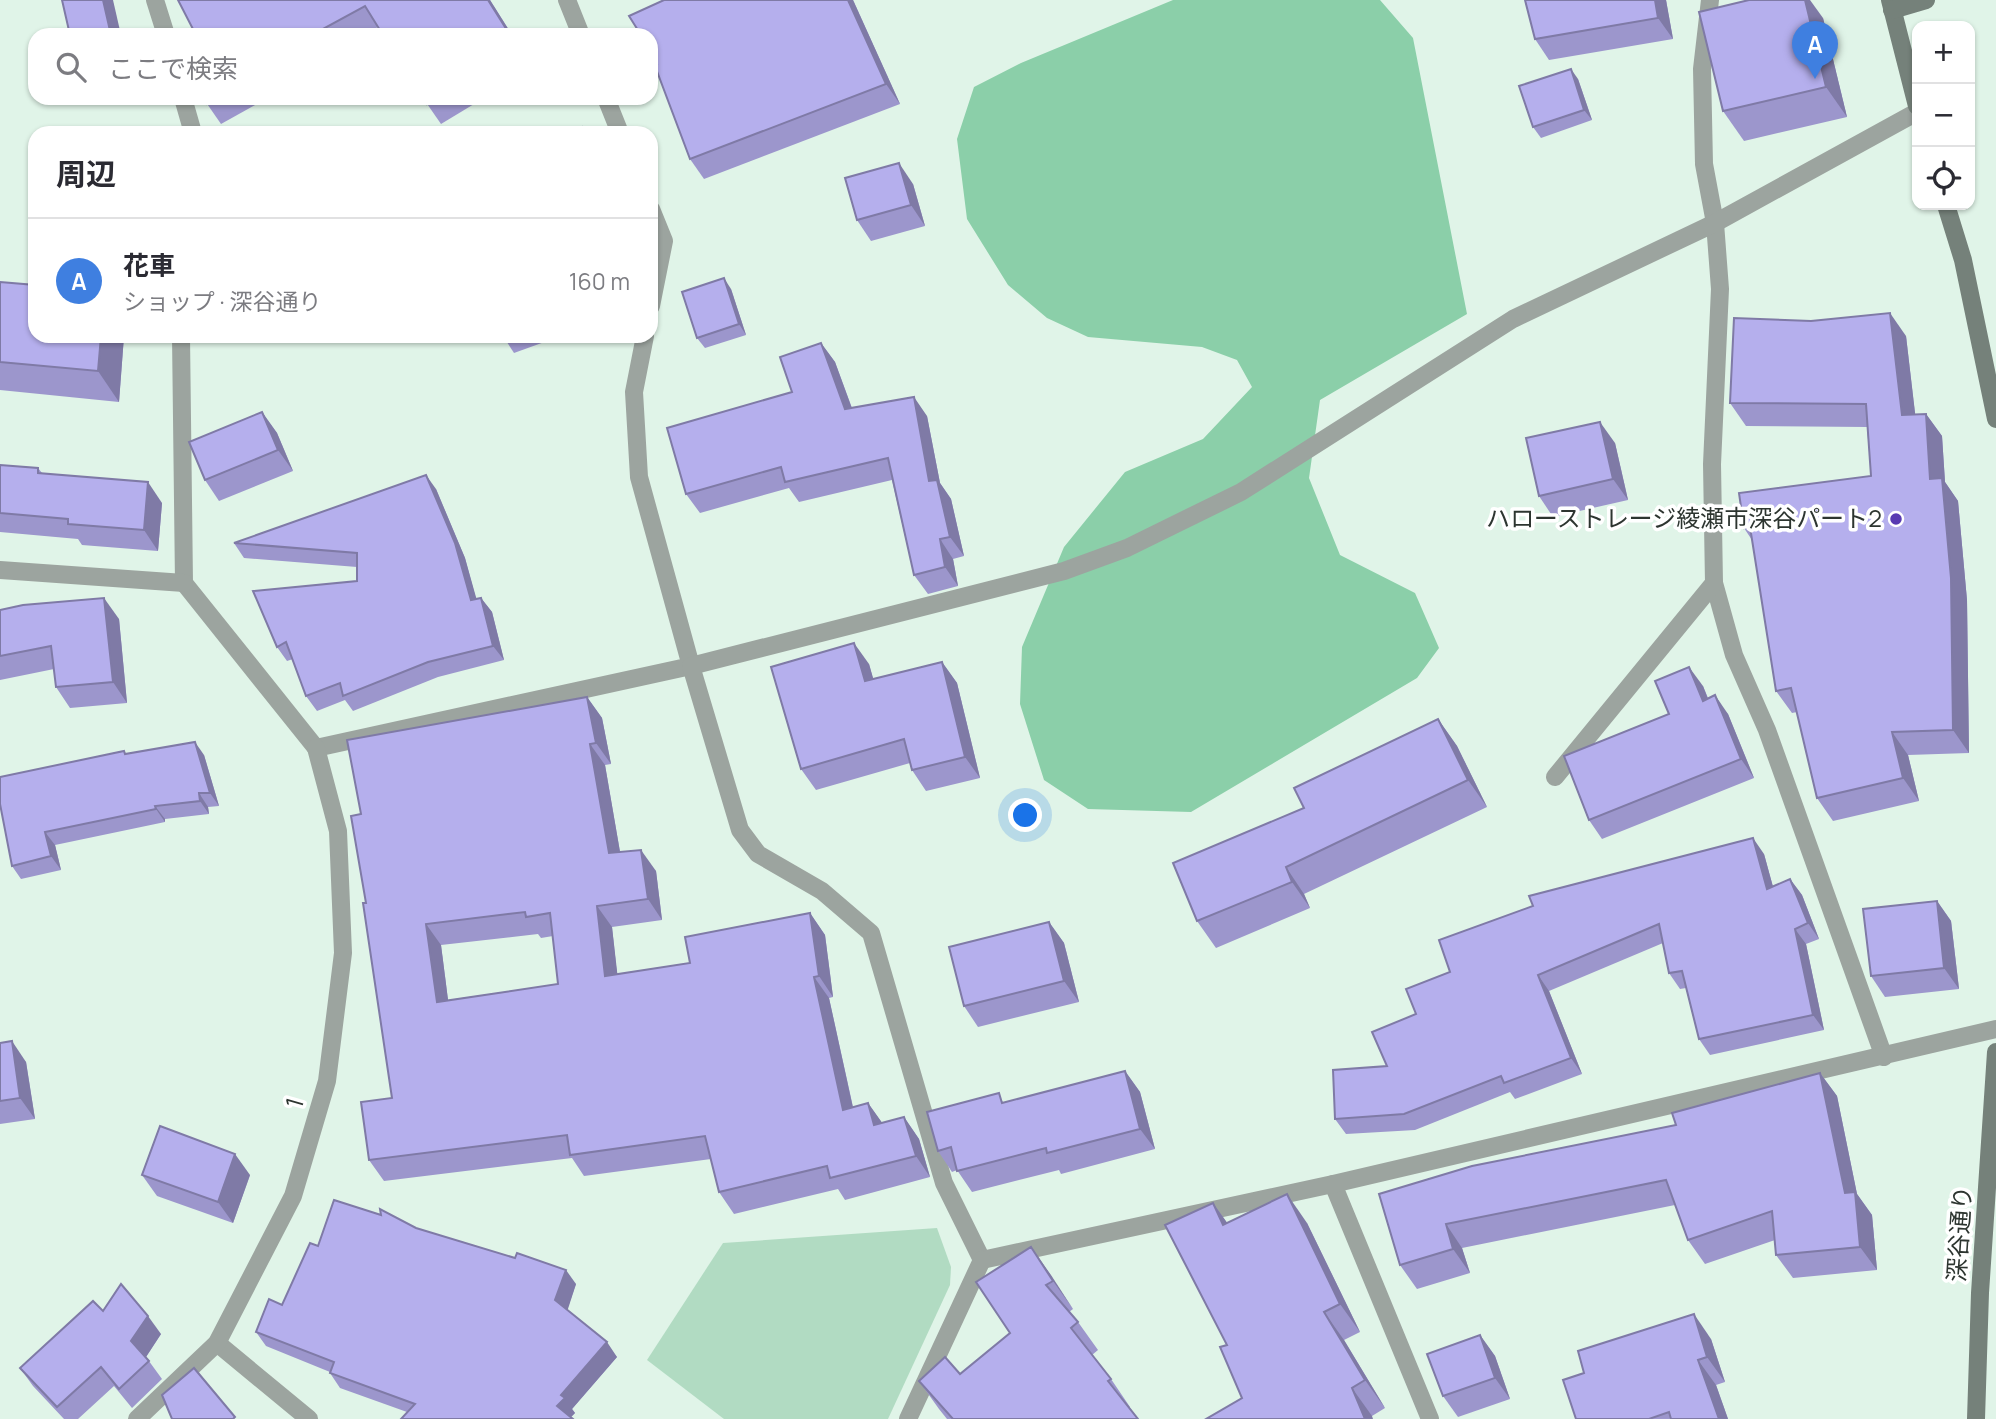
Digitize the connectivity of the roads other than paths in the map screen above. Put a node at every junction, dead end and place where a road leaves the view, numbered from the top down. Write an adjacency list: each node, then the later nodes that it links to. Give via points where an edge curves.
1 (155, 0): 6 (street)
2 (567, 0): 7 (street)
3 (1710, 0): 15 (street, via 1702,69 1704,164)
4 (1926, 0): 5 (street)
5 (1891, 5): 8 (street)
6 (164, 28)
7 (578, 28)
8 (1912, 87)
9 (185, 105): 12 (street)
10 (609, 105): 13 (street)
11 (1912, 115): 15 (street)
12 (191, 126)
13 (617, 126)
14 (1948, 210): 20 (street, via 1963,260)
15 (1715, 223): 23 (street, via 1720,289 1712,464); 24 (street, via 1513,319 1241,492 1127,548 1064,571)
16 (658, 226): 17 (street, via 664,241)
17 (658, 271)
18 (181, 343): 22 (street)
19 (644, 343): 24 (street, via 634,392 639,477)
20 (1996, 419)
21 (0, 570): 22 (street)
22 (184, 583): 25 (street)
23 (1714, 583): 26 (street); 29 (street, via 1734,655 1767,730)
24 (691, 666): 25 (street); 31 (street, via 740,830 758,853 822,891 871,933 944,1183)
25 (316, 748): 32 (street, 1, via 338,831 343,953 327,1081 293,1196)
26 (1555, 777)
27 (1996, 1029): 29 (street)
28 (1996, 1052): 37 (street, 深谷通り)
29 (1884, 1058): 30 (street)
30 (1333, 1184): 31 (street); 36 (street)
31 (982, 1260): 35 (street)
32 (217, 1343): 33 (street, 1); 34 (street)
33 (137, 1419)
34 (309, 1419)
35 (908, 1419)
36 (1430, 1419)
37 (1976, 1419)

